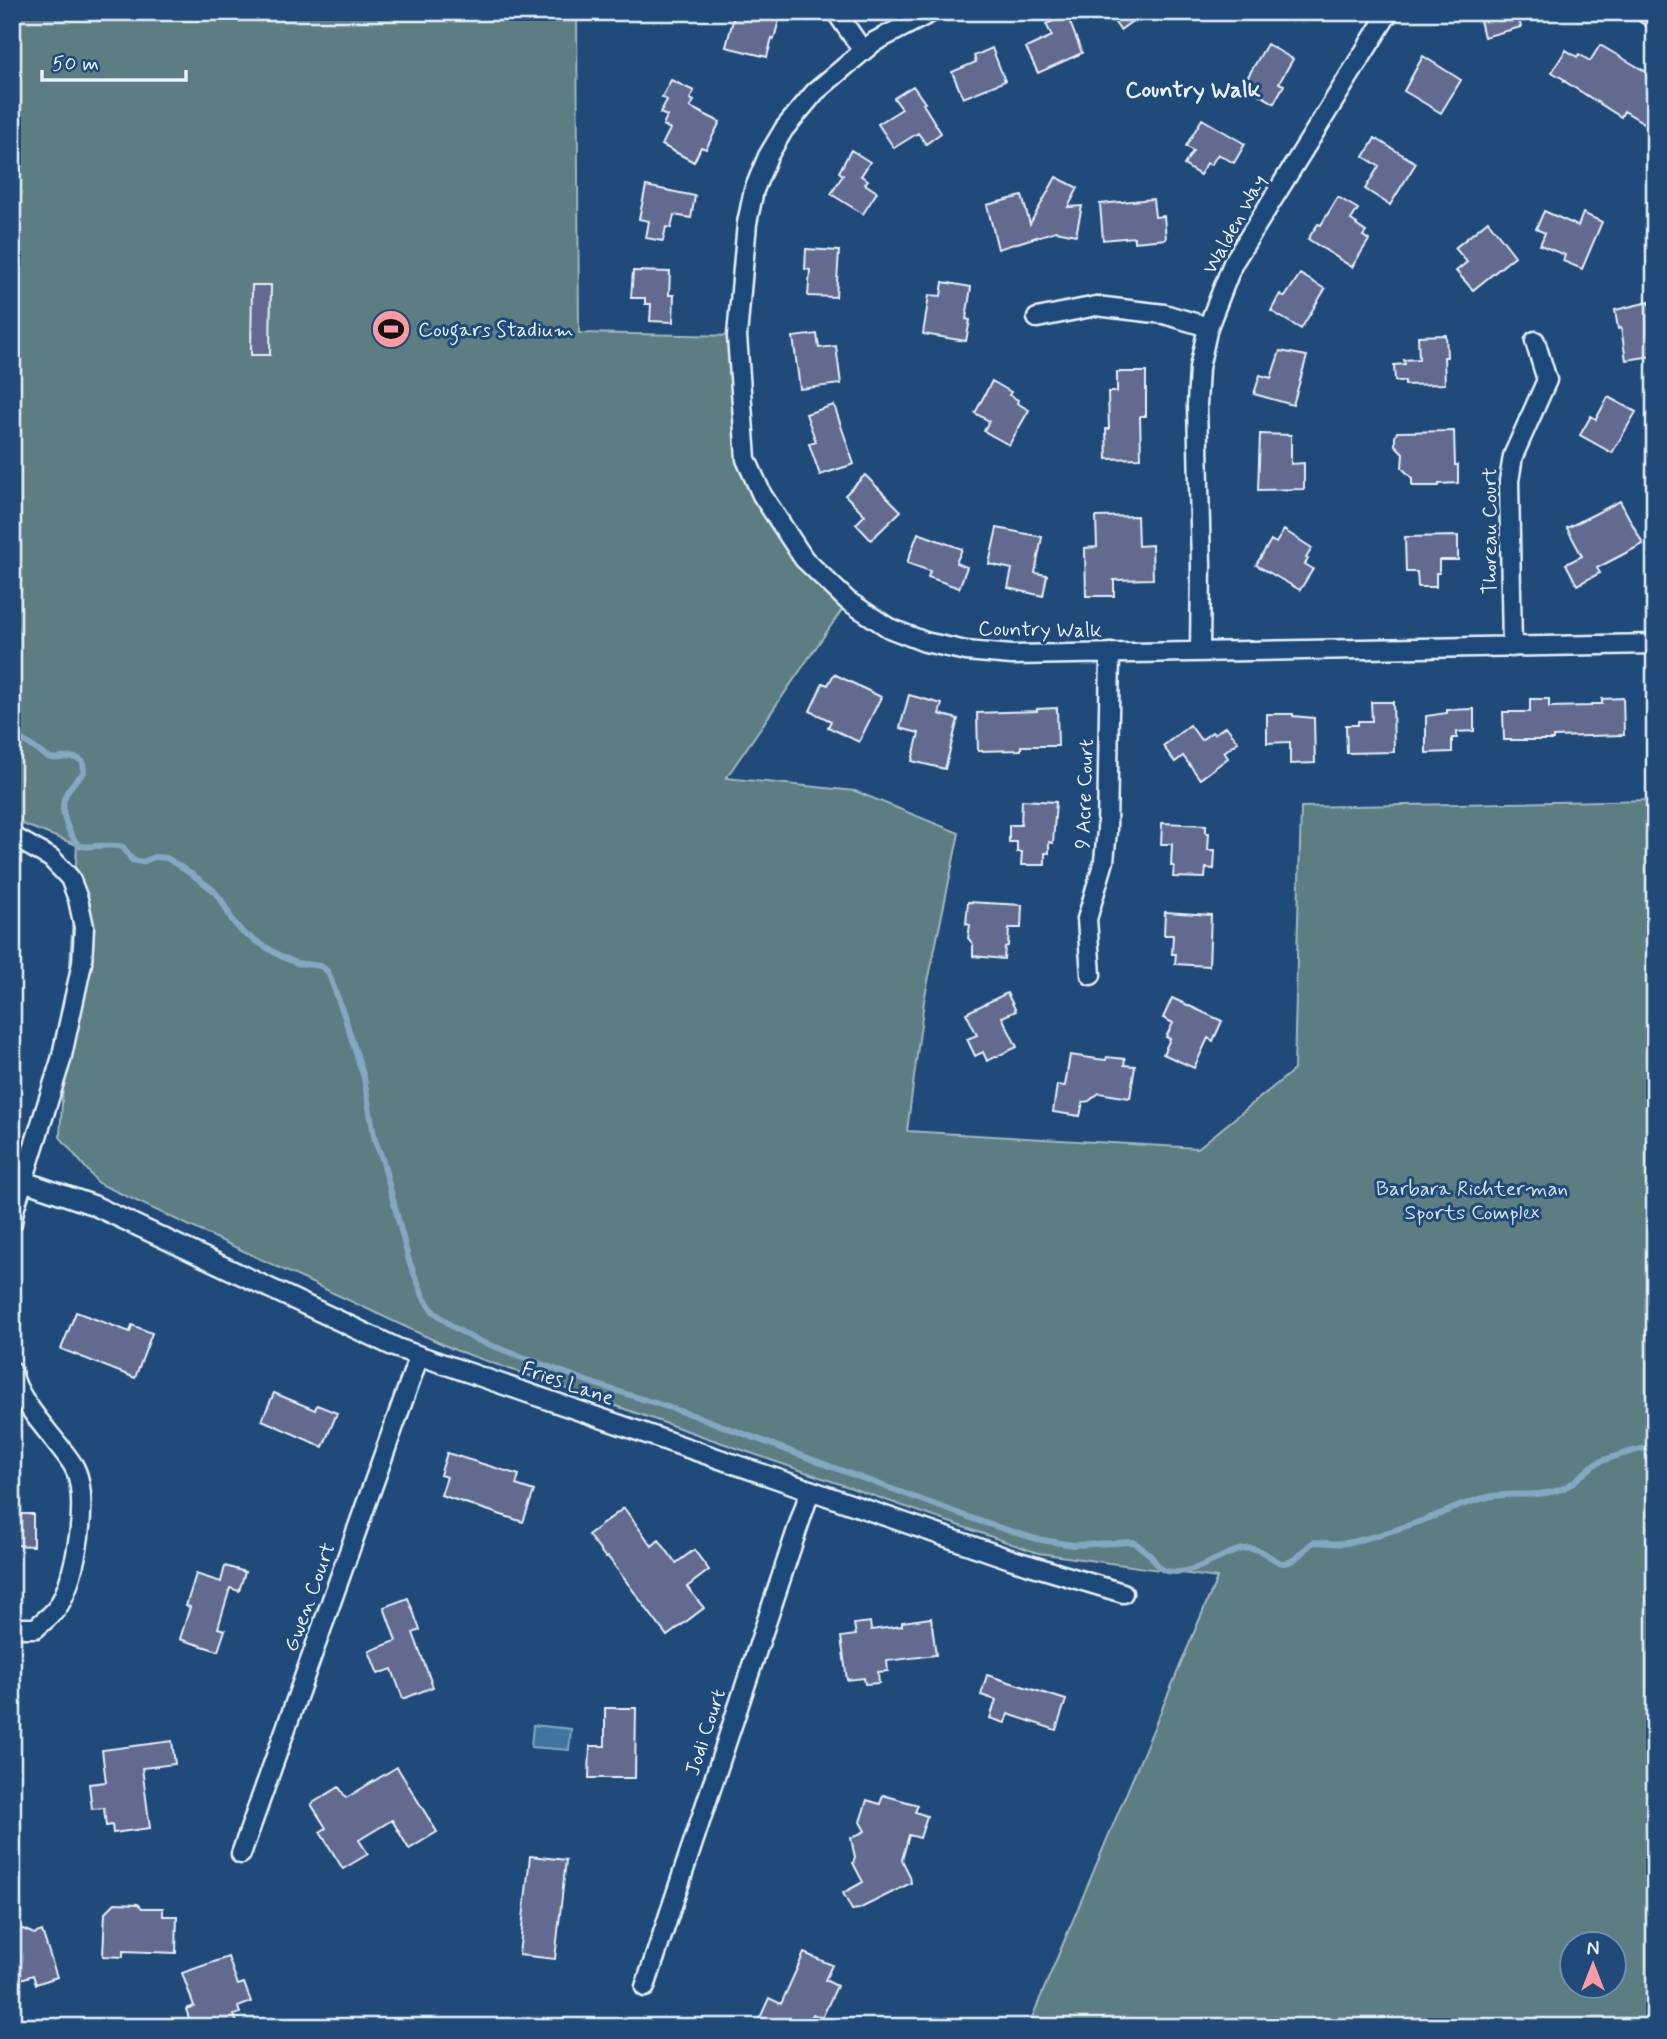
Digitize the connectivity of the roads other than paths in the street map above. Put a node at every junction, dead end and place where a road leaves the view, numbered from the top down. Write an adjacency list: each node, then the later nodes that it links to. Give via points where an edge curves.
1 (836, 12): 6 (street)
2 (932, 12): 6 (street, Country Walk)
3 (1389, 12): 8 (street, Walden Way, via 1233,263)
4 (1644, 12): 5 (street)
5 (1655, 19)
6 (863, 51): 13 (street, Country Walk, via 815,92 784,130 754,190 737,336 746,459 762,495 804,559 848,601 889,628 965,651)
7 (1037, 318): 8 (street, via 1096,306 1164,314)
8 (1208, 327): 12 (street, Walden Way, via 1197,405)
9 (1535, 341): 11 (street, Thoreau Court, via 1548,380 1513,456)
10 (1655, 644): 11 (street, Country Walk)
11 (1512, 647): 12 (street, Country Walk)
12 (1199, 652): 13 (street, Country Walk)
13 (1110, 653): 15 (street, 9 Acre Court, via 1107,831 1104,861 1087,919)
14 (12, 836): 16 (street, via 51,859 70,878 84,927 82,963 61,1060)
15 (1091, 975)
16 (17, 1181): 17 (street); 18 (street, Fries Lane, via 93,1205)
17 (12, 1223)
18 (419, 1356): 20 (street, Fries Lane); 23 (street, Gwen Court)
19 (12, 1371): 22 (street, via 31,1409 75,1467 81,1510 76,1562 59,1606 36,1628)
20 (810, 1492): 21 (street, Fries Lane); 24 (street, Jodi Court)
21 (1123, 1593)
22 (12, 1629)
23 (241, 1854)
24 (645, 1987)

